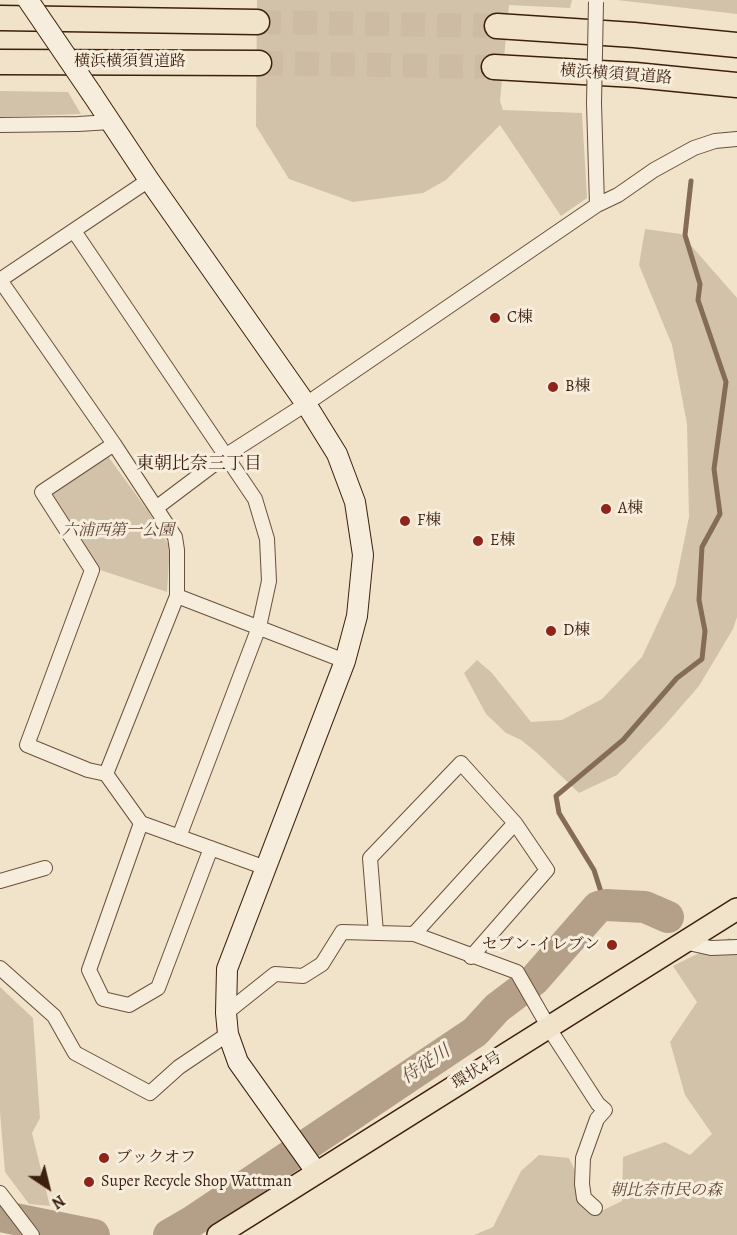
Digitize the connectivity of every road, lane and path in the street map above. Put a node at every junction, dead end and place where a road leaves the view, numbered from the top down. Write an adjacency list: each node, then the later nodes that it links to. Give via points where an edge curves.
1 (28, 0): 11 (street, bridge)
2 (596, 1): 15 (street, bridge)
3 (0, 18): 4 (highway)
4 (257, 22)
5 (496, 26): 6 (highway)
6 (737, 45)
7 (0, 62): 8 (highway, 横浜横須賀道路)
8 (260, 63)
9 (494, 67): 10 (highway, 横浜横須賀道路)
10 (737, 85)
11 (111, 122): 12 (street); 14 (street)
12 (0, 125)
13 (737, 139): 15 (street, via 694,148)
14 (149, 180): 16 (street); 18 (street)
15 (597, 205): 18 (street)
16 (74, 231): 17 (street); 20 (street)
17 (0, 280): 19 (street)
18 (306, 404): 20 (street); 24 (street, via 337,454 356,502 363,555 357,616)
19 (114, 444): 21 (street); 25 (street, via 42,492 92,570 27,745)
20 (225, 456): 21 (street); 23 (street, via 255,499 267,539 269,581)
21 (156, 508): 22 (street, via 175,537)
22 (177, 596): 23 (street); 25 (street)
23 (259, 627): 24 (street); 28 (street)
24 (345, 661): 31 (street)
25 (106, 774): 27 (street)
26 (515, 823): 34 (street, via 461,763 370,858); 35 (street); 38 (street, via 547,870)
27 (141, 824): 28 (street); 29 (street, via 89,969 103,999 129,1005 158,988)
28 (178, 837): 29 (street)
29 (211, 848): 31 (street)
30 (45, 868): 32 (street)
31 (266, 868): 40 (street, via 227,969)
32 (0, 881)
33 (737, 909): 36 (main road, 環状4号)
34 (376, 933): 35 (street); 40 (street, via 342,932 322,964 303,976 275,974)
35 (414, 934): 38 (street)
36 (684, 942): 37 (street, via 711,948); 41 (main road, 環状4号)
37 (737, 947)
38 (471, 957): 41 (street, via 517,972)
39 (0, 968): 42 (street, via 54,1016 75,1053 150,1094 179,1067)
40 (226, 1013): 42 (street)
41 (550, 1026): 43 (main road, 環状4号); 45 (street, via 605,1110 597,1119 584,1158 585,1198)
42 (228, 1034): 43 (street, via 238,1062)
43 (317, 1173): 47 (main road, 環状4号)
44 (0, 1193): 46 (street)
45 (595, 1208)
46 (32, 1235)
47 (218, 1235)

